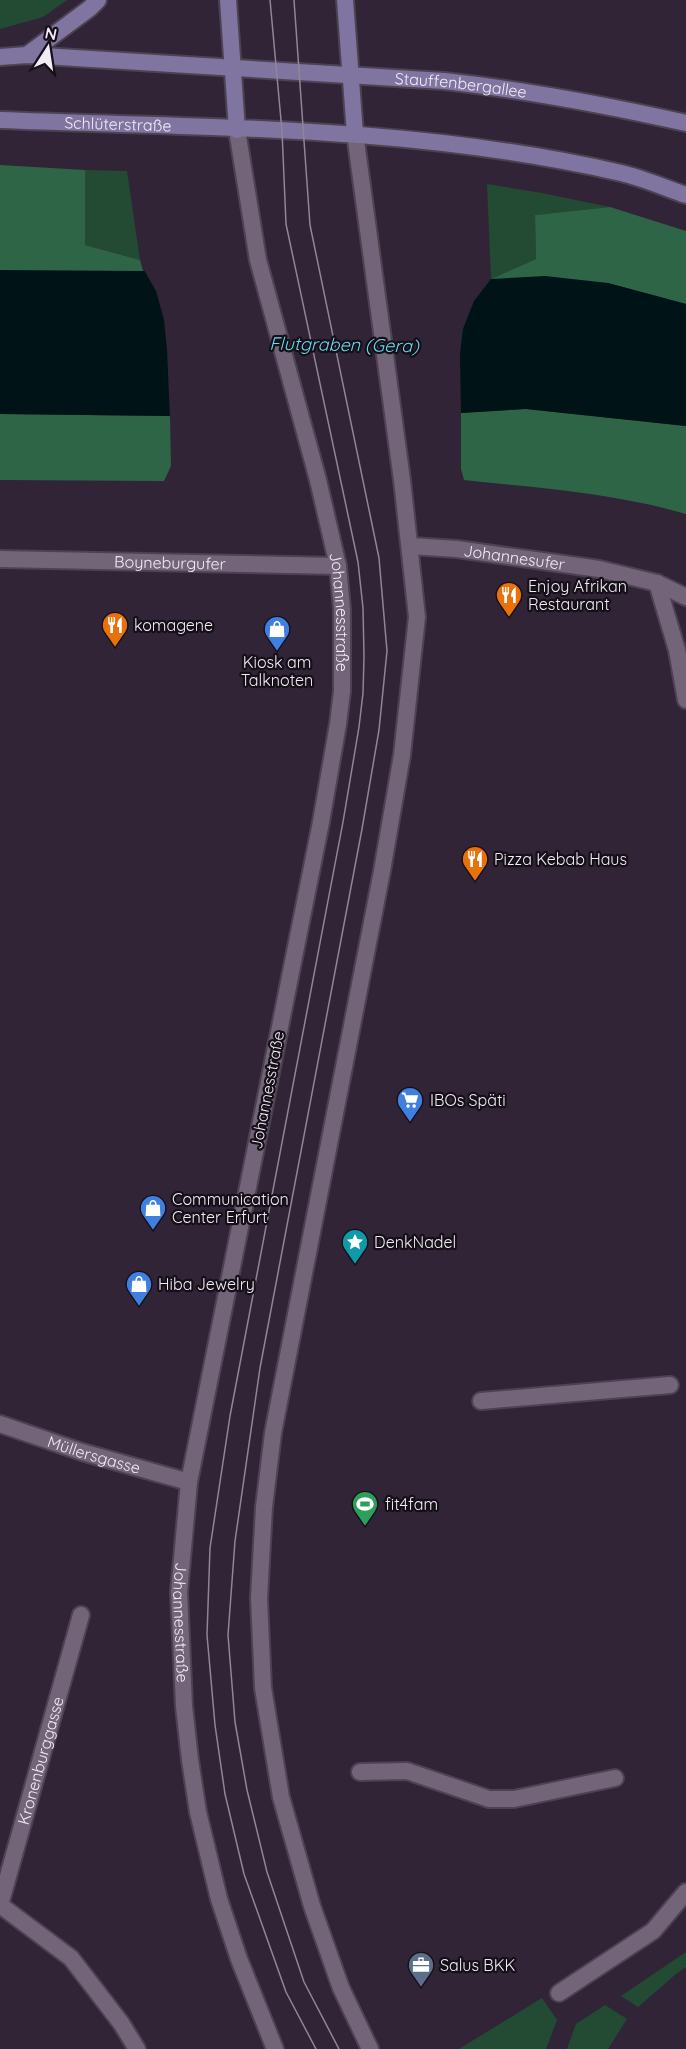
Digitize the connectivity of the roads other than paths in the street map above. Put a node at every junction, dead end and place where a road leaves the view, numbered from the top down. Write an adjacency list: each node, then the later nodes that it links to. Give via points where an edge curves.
1 (98, 0): 4 (main road)
2 (228, 0): 6 (main road)
3 (345, 0): 7 (main road)
4 (27, 55): 5 (main road); 6 (main road)
5 (0, 57)
6 (232, 68): 7 (main road, Stauffenbergallee); 10 (main road)
7 (352, 76): 9 (main road, Stauffenbergallee, via 489,86 588,101); 11 (main road)
8 (0, 120): 10 (main road, Schlüterstraße)
9 (686, 123)
10 (237, 130): 11 (main road); 15 (street, Johannesstraße, via 258,260)
11 (355, 134): 12 (main road, via 510,152 623,174); 13 (street)
12 (686, 195)
13 (410, 546): 16 (street, Johannesufer, via 599,569); 31 (street, via 417,617 402,755 273,1433 259,1598 262,1688 281,1797 330,1958)
14 (0, 559): 15 (street, Boyneburgufer)
15 (338, 566): 22 (street, Johannesstraße, via 343,657 338,724)
16 (657, 583): 17 (street, Johannesufer); 18 (street, via 677,650)
17 (686, 597)
18 (686, 700)
19 (670, 1385): 20 (street)
20 (481, 1401)
21 (0, 1424): 22 (street, Müllersgasse, via 81,1452)
22 (189, 1482): 30 (street, Johannesstraße, via 179,1592 190,1761 219,1899)
23 (81, 1615): 27 (street, Kronenburggasse)
24 (360, 1772): 25 (street, via 407,1771 489,1799 514,1799)
25 (615, 1778)
26 (686, 1892): 28 (street, via 653,1931)
27 (0, 1905): 29 (street, Kronenburggasse, via 71,1958)
28 (559, 1993)
29 (137, 2049)
30 (274, 2049)
31 (370, 2049)

